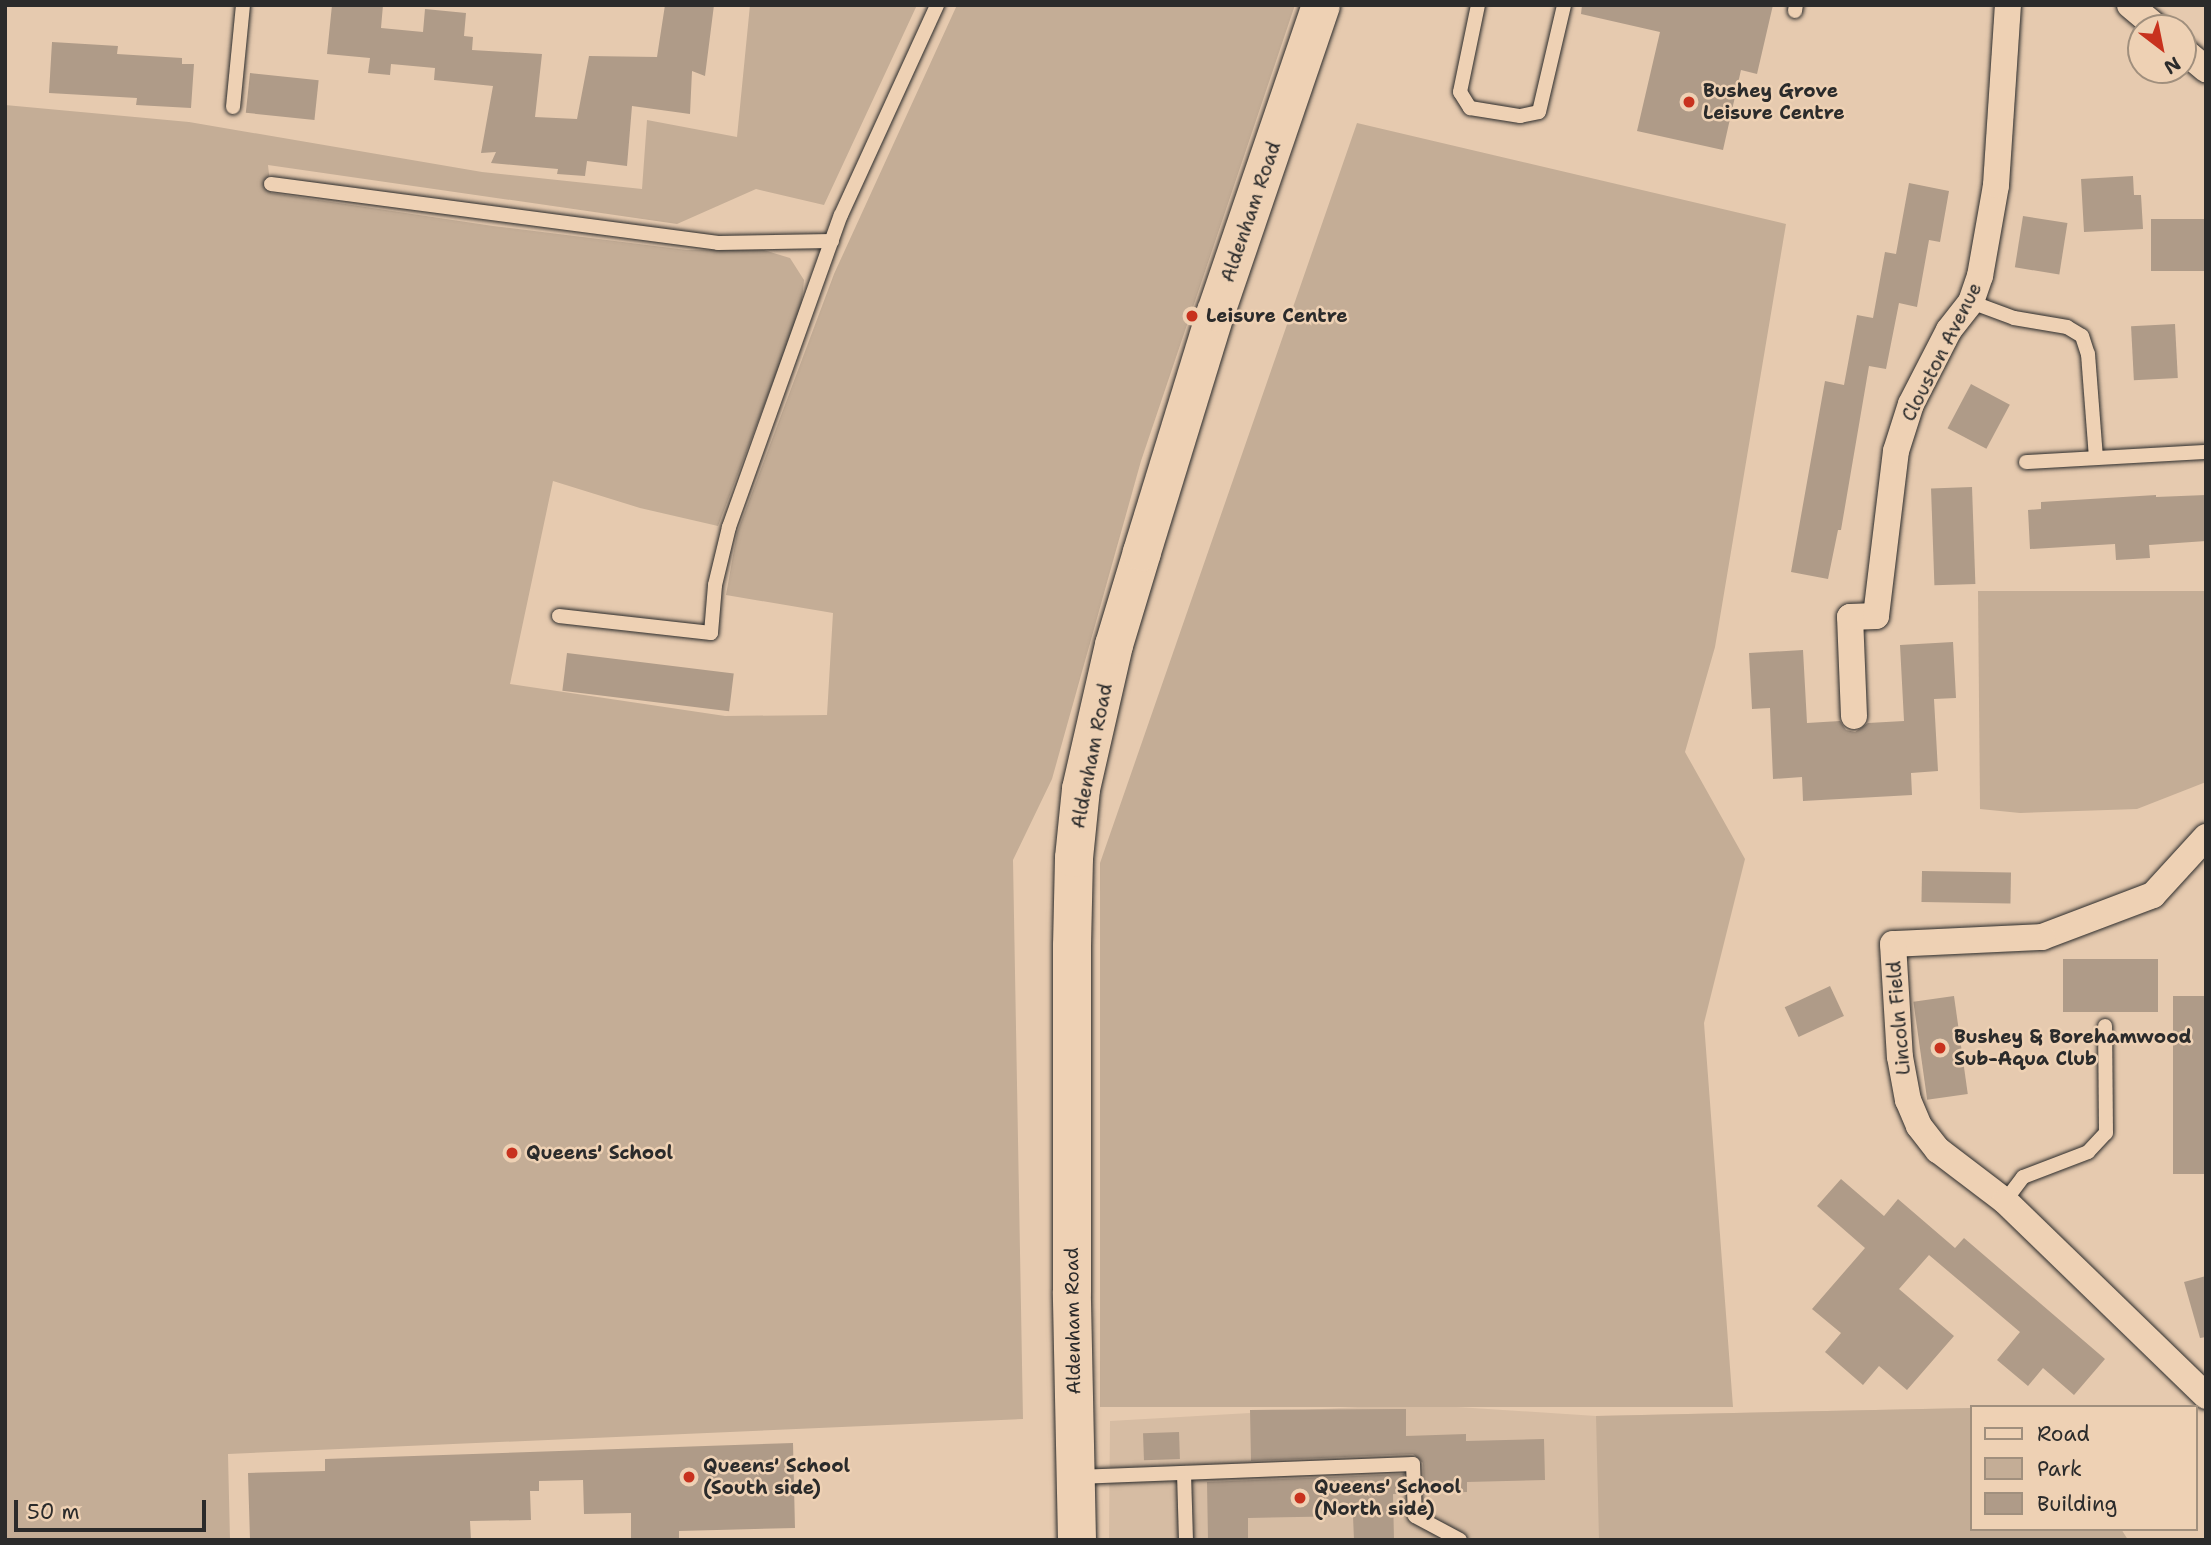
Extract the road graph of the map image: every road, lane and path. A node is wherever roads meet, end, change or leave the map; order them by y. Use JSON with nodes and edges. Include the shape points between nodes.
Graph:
{"nodes":[{"id":1,"x":243,"y":5,"type":"edge"},
{"id":2,"x":937,"y":5,"type":"edge"},
{"id":3,"x":1321,"y":5,"type":"edge"},
{"id":4,"x":1478,"y":5,"type":"edge"},
{"id":5,"x":1564,"y":5,"type":"edge"},
{"id":6,"x":2008,"y":5,"type":"edge"},
{"id":7,"x":233,"y":107,"type":"dead end"},
{"id":8,"x":271,"y":184,"type":"dead end"},
{"id":9,"x":832,"y":240,"type":"junction"},
{"id":10,"x":1971,"y":302,"type":"junction"},
{"id":11,"x":2206,"y":452,"type":"edge"},
{"id":12,"x":2096,"y":458,"type":"junction"},
{"id":13,"x":2026,"y":462,"type":"dead end"},
{"id":14,"x":559,"y":616,"type":"dead end"},
{"id":15,"x":1854,"y":716,"type":"dead end"},
{"id":16,"x":2206,"y":837,"type":"edge"},
{"id":17,"x":2105,"y":1026,"type":"dead end"},
{"id":18,"x":2005,"y":1200,"type":"junction"},
{"id":19,"x":2206,"y":1396,"type":"edge"},
{"id":20,"x":1184,"y":1473,"type":"junction"},
{"id":21,"x":1076,"y":1477,"type":"junction"},
{"id":22,"x":1077,"y":1540,"type":"edge"},
{"id":23,"x":1186,"y":1540,"type":"edge"},
{"id":24,"x":1460,"y":1540,"type":"edge"}],
"edges":[{"from":1,"to":7,"type":"lane"},
{"from":2,"to":9,"type":"lane"},
{"from":3,"to":21,"type":"main road","name":"Aldenham Road","via":[[1216,312],[1142,552],[1114,645],[1081,789],[1072,946]]},
{"from":4,"to":5,"type":"lane","via":[[1460,92],[1470,108],[1520,116],[1539,112]]},
{"from":6,"to":10,"type":"street","name":"Clouston Avenue","via":[[1996,185]]},
{"from":8,"to":9,"type":"lane","via":[[718,243]]},
{"from":9,"to":14,"type":"lane","via":[[729,527],[715,585],[711,634]]},
{"from":10,"to":12,"type":"lane","via":[[1993,313],[2067,327],[2082,336],[2088,354]]},
{"from":10,"to":15,"type":"street","name":"Clouston Avenue","via":[[1949,330],[1911,404],[1896,451],[1876,615],[1850,617]]},
{"from":11,"to":12,"type":"lane"},
{"from":12,"to":13,"type":"lane"},
{"from":16,"to":18,"type":"street","name":"Lincoln Field","via":[[2153,895],[2054,933],[1893,944],[1900,1057],[1908,1100],[1919,1126],[1938,1150]]},
{"from":17,"to":18,"type":"lane","via":[[2106,1133],[2088,1152],[2023,1177]]},
{"from":18,"to":19,"type":"street","name":"Lincoln Field"},
{"from":20,"to":21,"type":"lane"},
{"from":20,"to":23,"type":"lane"},
{"from":20,"to":24,"type":"lane","via":[[1413,1464],[1415,1516]]},
{"from":21,"to":22,"type":"main road","name":"Aldenham Road"}]}
